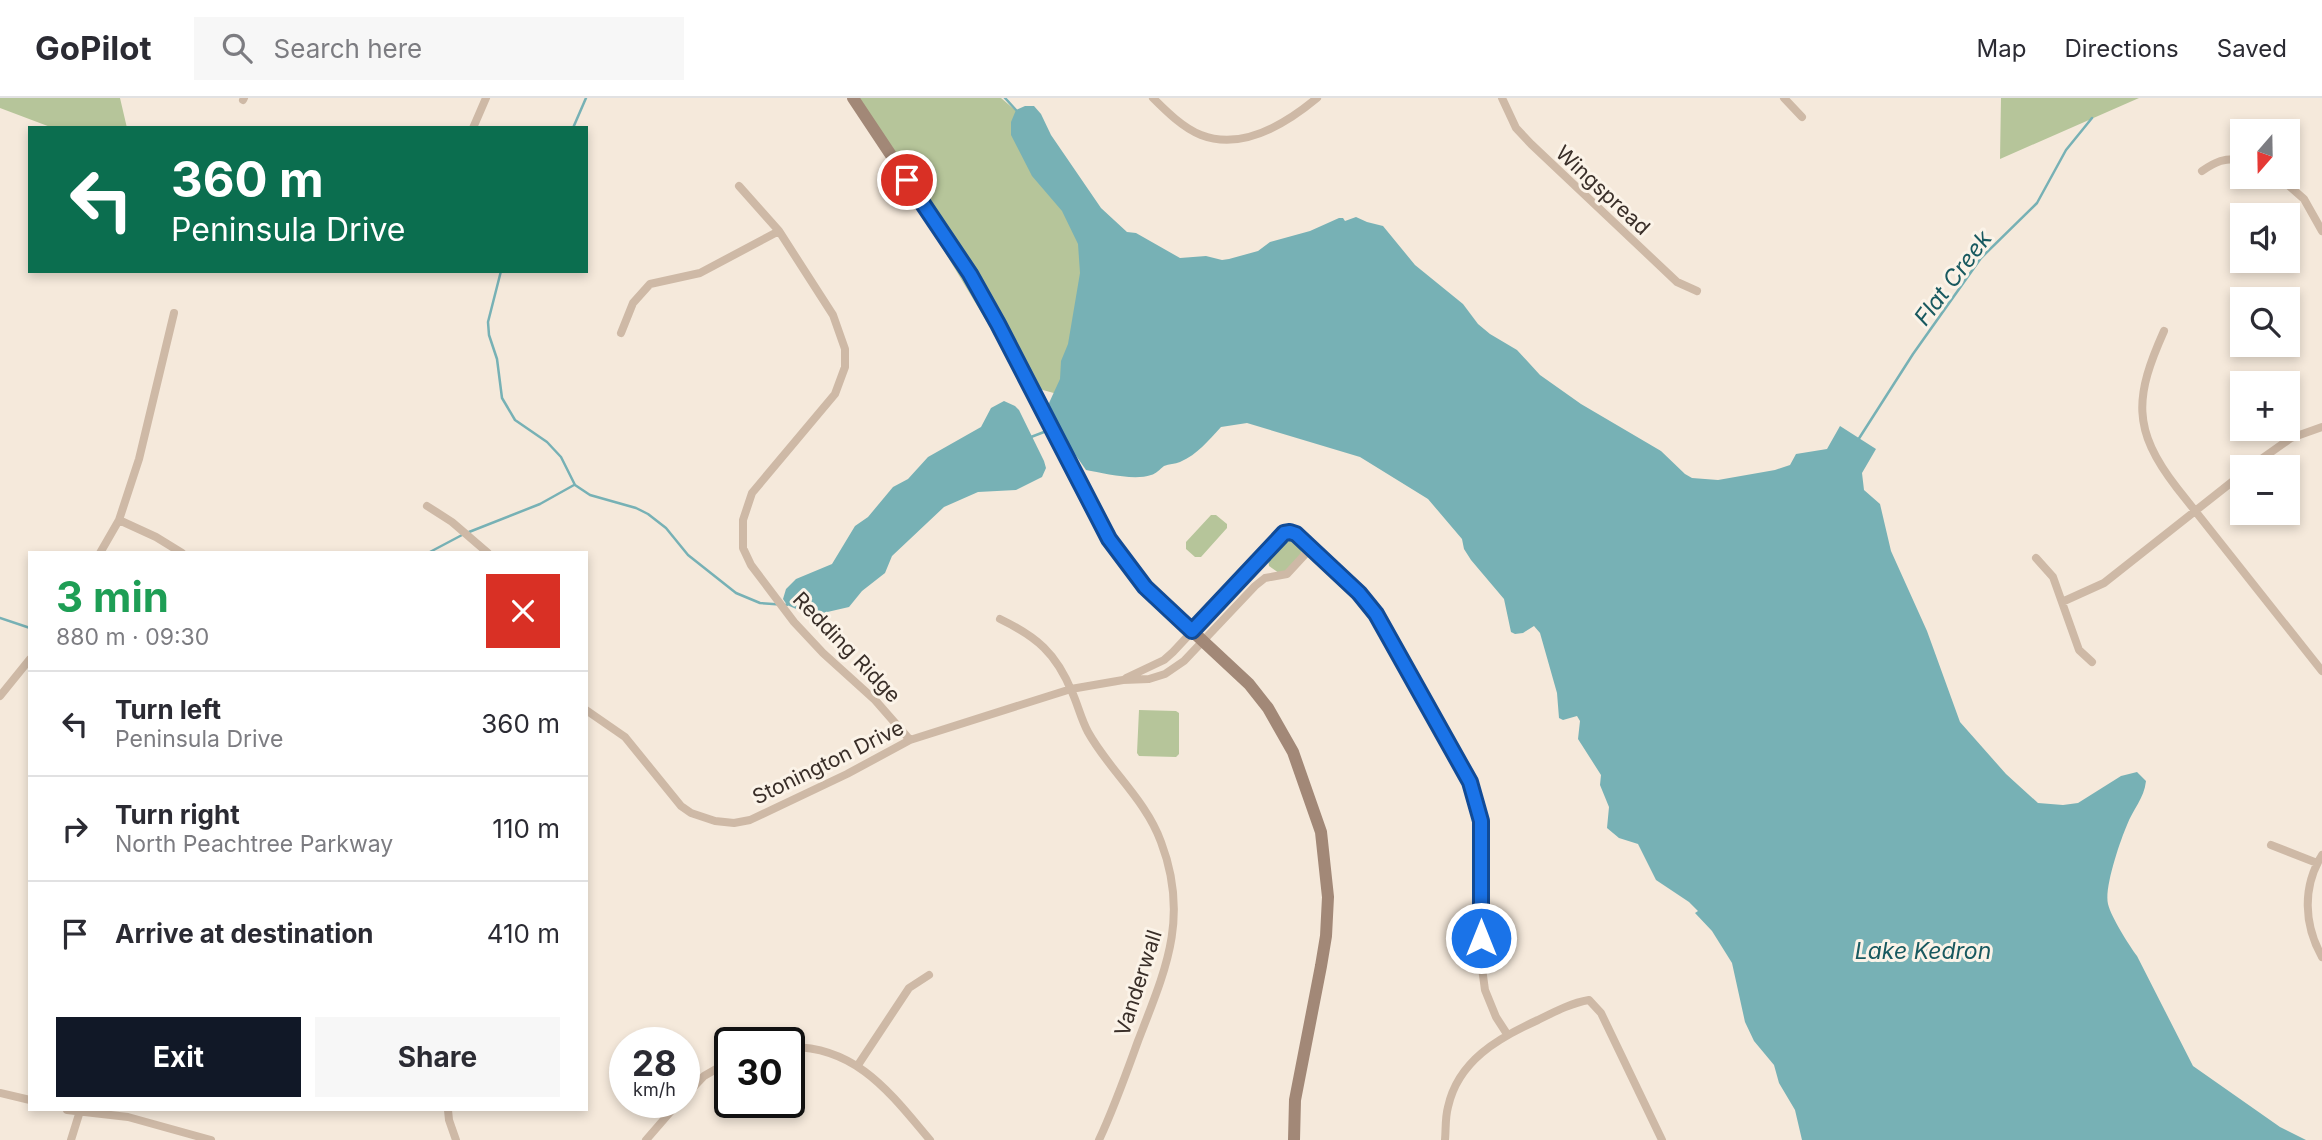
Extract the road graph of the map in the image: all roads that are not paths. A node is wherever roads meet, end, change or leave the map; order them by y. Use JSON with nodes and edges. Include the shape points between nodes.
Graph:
{"nodes":[{"id":1,"x":486,"y":98,"type":"edge"},
{"id":2,"x":853,"y":98,"type":"edge"},
{"id":3,"x":1153,"y":98,"type":"edge"},
{"id":4,"x":1317,"y":98,"type":"edge"},
{"id":5,"x":1502,"y":98,"type":"edge"},
{"id":6,"x":1784,"y":98,"type":"edge"},
{"id":7,"x":1802,"y":117,"type":"dead end"},
{"id":8,"x":474,"y":126,"type":"edge"},
{"id":9,"x":2230,"y":159,"type":"edge"},
{"id":10,"x":2202,"y":171,"type":"dead end"},
{"id":11,"x":739,"y":186,"type":"dead end"},
{"id":12,"x":2292,"y":189,"type":"edge"},
{"id":13,"x":2322,"y":231,"type":"edge"},
{"id":14,"x":779,"y":232,"type":"junction"},
{"id":15,"x":1697,"y":291,"type":"dead end"},
{"id":16,"x":174,"y":313,"type":"dead end"},
{"id":17,"x":2164,"y":331,"type":"dead end"},
{"id":18,"x":621,"y":333,"type":"dead end"},
{"id":19,"x":2322,"y":427,"type":"edge"},
{"id":20,"x":2267,"y":455,"type":"edge"},
{"id":21,"x":2230,"y":484,"type":"edge"},
{"id":22,"x":427,"y":506,"type":"dead end"},
{"id":23,"x":2195,"y":512,"type":"junction"},
{"id":24,"x":119,"y":520,"type":"junction"},
{"id":25,"x":1311,"y":548,"type":"junction"},
{"id":26,"x":101,"y":551,"type":"edge"},
{"id":27,"x":179,"y":551,"type":"edge"},
{"id":28,"x":486,"y":551,"type":"edge"},
{"id":29,"x":2036,"y":558,"type":"dead end"},
{"id":30,"x":1251,"y":569,"type":"junction"},
{"id":31,"x":1262,"y":580,"type":"junction"},
{"id":32,"x":2062,"y":602,"type":"junction"},
{"id":33,"x":1000,"y":619,"type":"dead end"},
{"id":34,"x":1192,"y":631,"type":"junction"},
{"id":35,"x":1204,"y":641,"type":"junction"},
{"id":36,"x":28,"y":661,"type":"edge"},
{"id":37,"x":2092,"y":662,"type":"dead end"},
{"id":38,"x":2322,"y":671,"type":"edge"},
{"id":39,"x":1123,"y":680,"type":"junction"},
{"id":40,"x":1071,"y":689,"type":"junction"},
{"id":41,"x":0,"y":696,"type":"edge"},
{"id":42,"x":588,"y":711,"type":"edge"},
{"id":43,"x":910,"y":740,"type":"junction"},
{"id":44,"x":2271,"y":845,"type":"dead end"},
{"id":45,"x":2322,"y":855,"type":"edge"},
{"id":46,"x":2317,"y":863,"type":"junction"},
{"id":47,"x":2322,"y":957,"type":"edge"},
{"id":48,"x":929,"y":975,"type":"dead end"},
{"id":49,"x":1507,"y":1034,"type":"junction"},
{"id":50,"x":805,"y":1050,"type":"edge"},
{"id":51,"x":858,"y":1065,"type":"junction"},
{"id":52,"x":0,"y":1093,"type":"edge"},
{"id":53,"x":28,"y":1100,"type":"edge"},
{"id":54,"x":80,"y":1111,"type":"edge"},
{"id":55,"x":448,"y":1111,"type":"edge"},
{"id":56,"x":129,"y":1113,"type":"edge"},
{"id":57,"x":665,"y":1118,"type":"edge"},
{"id":58,"x":71,"y":1140,"type":"edge"},
{"id":59,"x":211,"y":1140,"type":"edge"},
{"id":60,"x":456,"y":1140,"type":"edge"},
{"id":61,"x":646,"y":1140,"type":"edge"},
{"id":62,"x":930,"y":1140,"type":"edge"},
{"id":63,"x":1099,"y":1140,"type":"edge"},
{"id":64,"x":1294,"y":1140,"type":"edge"},
{"id":65,"x":1445,"y":1140,"type":"edge"},
{"id":66,"x":1662,"y":1140,"type":"edge"}],
"edges":[{"from":1,"to":8,"type":"street"},
{"from":2,"to":34,"type":"street","via":[[970,274],[1109,539],[1145,587]]},
{"from":3,"to":4,"type":"street","via":[[1201,135],[1229,140],[1278,126]]},
{"from":5,"to":15,"type":"street","name":"Wingspread","via":[[1516,128],[1565,179],[1677,282]]},
{"from":6,"to":7,"type":"street"},
{"from":9,"to":10,"type":"street","via":[[2214,162]]},
{"from":11,"to":14,"type":"street","name":"Redding Ridge"},
{"from":12,"to":13,"type":"street"},
{"from":14,"to":18,"type":"street","via":[[700,273],[650,284],[633,303]]},
{"from":14,"to":43,"type":"street","name":"Redding Ridge","via":[[833,315],[845,349],[845,367],[835,394],[752,493],[741,539],[747,556],[783,607]]},
{"from":16,"to":24,"type":"street","via":[[146,435]]},
{"from":17,"to":23,"type":"street","via":[[2146,375],[2145,427],[2159,464]]},
{"from":19,"to":20,"type":"street","via":[[2291,438]]},
{"from":21,"to":23,"type":"street"},
{"from":22,"to":28,"type":"street"},
{"from":23,"to":32,"type":"street","via":[[2104,583]]},
{"from":23,"to":38,"type":"street"},
{"from":24,"to":26,"type":"street"},
{"from":24,"to":27,"type":"street"},
{"from":25,"to":30,"type":"street","name":"Stonington Drive","via":[[1296,534],[1284,533]]},
{"from":25,"to":31,"type":"street","via":[[1287,574]]},
{"from":25,"to":49,"type":"street","via":[[1376,614],[1470,782],[1481,821],[1485,990]]},
{"from":29,"to":32,"type":"street","via":[[2053,577]]},
{"from":30,"to":31,"type":"street"},
{"from":30,"to":34,"type":"street","name":"Stonington Drive"},
{"from":31,"to":35,"type":"street","name":"Stonington Drive"},
{"from":32,"to":37,"type":"street","via":[[2079,650]]},
{"from":33,"to":40,"type":"street","name":"Vanderwall","via":[[1028,632],[1047,650]]},
{"from":34,"to":35,"type":"street"},
{"from":34,"to":39,"type":"street","name":"Stonington Drive","via":[[1164,660]]},
{"from":35,"to":39,"type":"street","name":"Stonington Drive","via":[[1165,674]]},
{"from":35,"to":64,"type":"street","via":[[1249,684],[1282,730],[1312,803],[1323,845],[1327,923],[1297,1088]]},
{"from":36,"to":41,"type":"street"},
{"from":39,"to":40,"type":"street","name":"Stonington Drive"},
{"from":40,"to":43,"type":"street","name":"Stonington Drive"},
{"from":40,"to":63,"type":"street","name":"Vanderwall","via":[[1088,732],[1161,841],[1174,896],[1172,944],[1160,985]]},
{"from":42,"to":43,"type":"street","name":"Stonington Drive","via":[[625,737],[681,806],[704,818],[734,823],[809,793]]},
{"from":44,"to":46,"type":"street"},
{"from":45,"to":46,"type":"street"},
{"from":46,"to":47,"type":"street","via":[[2308,889],[2308,907],[2313,940]]},
{"from":48,"to":51,"type":"street","via":[[909,988]]},
{"from":49,"to":65,"type":"street","via":[[1477,1055],[1457,1082],[1448,1107]]},
{"from":49,"to":66,"type":"street","via":[[1589,1000],[1601,1013]]},
{"from":50,"to":51,"type":"street"},
{"from":51,"to":62,"type":"street"},
{"from":52,"to":53,"type":"street"},
{"from":54,"to":56,"type":"street"},
{"from":54,"to":58,"type":"street"},
{"from":55,"to":60,"type":"street"},
{"from":56,"to":59,"type":"street"},
{"from":57,"to":61,"type":"street"}]}
